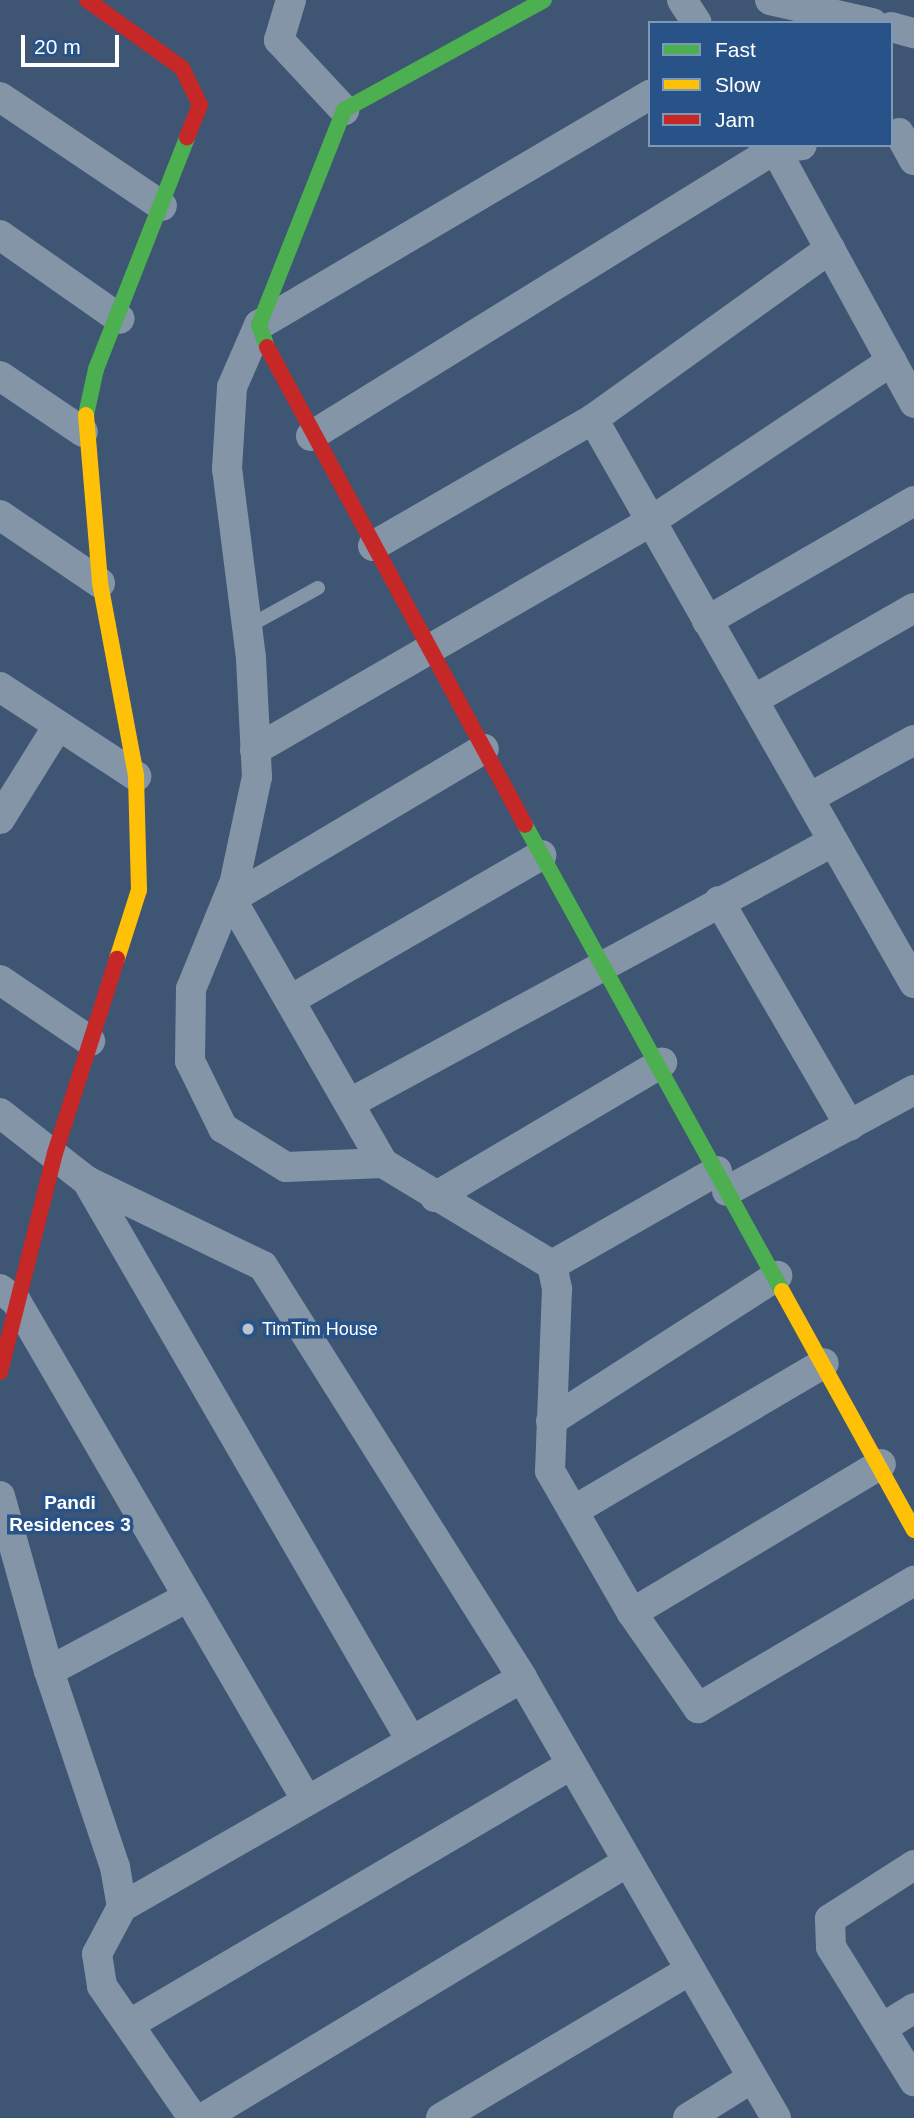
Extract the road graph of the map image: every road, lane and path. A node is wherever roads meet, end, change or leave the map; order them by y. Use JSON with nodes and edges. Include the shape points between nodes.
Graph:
{"nodes":[{"id":1,"x":291,"y":0,"type":"edge"},
{"id":2,"x":544,"y":0,"type":"edge"},
{"id":3,"x":682,"y":0,"type":"edge"},
{"id":4,"x":770,"y":0,"type":"edge"},
{"id":5,"x":107,"y":5,"type":"edge"},
{"id":6,"x":512,"y":5,"type":"edge"},
{"id":7,"x":805,"y":18,"type":"edge"},
{"id":8,"x":696,"y":21,"type":"edge"},
{"id":9,"x":845,"y":21,"type":"edge"},
{"id":10,"x":893,"y":28,"type":"edge"},
{"id":11,"x":914,"y":33,"type":"edge"},
{"id":12,"x":648,"y":96,"type":"edge"},
{"id":13,"x":0,"y":97,"type":"edge"},
{"id":14,"x":344,"y":110,"type":"junction"},
{"id":15,"x":902,"y":131,"type":"edge"},
{"id":16,"x":781,"y":147,"type":"edge"},
{"id":17,"x":783,"y":147,"type":"edge"},
{"id":18,"x":914,"y":160,"type":"edge"},
{"id":19,"x":162,"y":206,"type":"junction"},
{"id":20,"x":0,"y":235,"type":"edge"},
{"id":21,"x":830,"y":249,"type":"junction"},
{"id":22,"x":120,"y":319,"type":"junction"},
{"id":23,"x":259,"y":325,"type":"junction"},
{"id":24,"x":892,"y":361,"type":"junction"},
{"id":25,"x":0,"y":376,"type":"edge"},
{"id":26,"x":914,"y":403,"type":"edge"},
{"id":27,"x":593,"y":419,"type":"junction"},
{"id":28,"x":83,"y":432,"type":"junction"},
{"id":29,"x":311,"y":436,"type":"junction"},
{"id":30,"x":914,"y":501,"type":"edge"},
{"id":31,"x":0,"y":515,"type":"edge"},
{"id":32,"x":651,"y":521,"type":"junction"},
{"id":33,"x":373,"y":546,"type":"junction"},
{"id":34,"x":100,"y":583,"type":"junction"},
{"id":35,"x":318,"y":589,"type":"dead end"},
{"id":36,"x":914,"y":608,"type":"edge"},
{"id":37,"x":707,"y":621,"type":"junction"},
{"id":38,"x":247,"y":627,"type":"junction"},
{"id":39,"x":431,"y":649,"type":"junction"},
{"id":40,"x":0,"y":687,"type":"edge"},
{"id":41,"x":755,"y":699,"type":"junction"},
{"id":42,"x":56,"y":729,"type":"junction"},
{"id":43,"x":914,"y":740,"type":"edge"},
{"id":44,"x":484,"y":749,"type":"junction"},
{"id":45,"x":256,"y":750,"type":"junction"},
{"id":46,"x":136,"y":776,"type":"junction"},
{"id":47,"x":809,"y":798,"type":"junction"},
{"id":48,"x":0,"y":819,"type":"edge"},
{"id":49,"x":832,"y":842,"type":"junction"},
{"id":50,"x":541,"y":855,"type":"junction"},
{"id":51,"x":232,"y":892,"type":"junction"},
{"id":52,"x":719,"y":901,"type":"junction"},
{"id":53,"x":601,"y":962,"type":"junction"},
{"id":54,"x":0,"y":980,"type":"edge"},
{"id":55,"x":914,"y":983,"type":"edge"},
{"id":56,"x":292,"y":999,"type":"junction"},
{"id":57,"x":90,"y":1041,"type":"junction"},
{"id":58,"x":662,"y":1063,"type":"junction"},
{"id":59,"x":914,"y":1090,"type":"edge"},
{"id":60,"x":352,"y":1102,"type":"junction"},
{"id":61,"x":0,"y":1113,"type":"edge"},
{"id":62,"x":850,"y":1126,"type":"junction"},
{"id":63,"x":55,"y":1153,"type":"junction"},
{"id":64,"x":383,"y":1163,"type":"junction"},
{"id":65,"x":87,"y":1181,"type":"junction"},
{"id":66,"x":722,"y":1181,"type":"junction"},
{"id":67,"x":435,"y":1196,"type":"junction"},
{"id":68,"x":552,"y":1265,"type":"junction"},
{"id":69,"x":777,"y":1276,"type":"junction"},
{"id":70,"x":8,"y":1295,"type":"edge"},
{"id":71,"x":824,"y":1363,"type":"junction"},
{"id":72,"x":0,"y":1372,"type":"edge"},
{"id":73,"x":551,"y":1421,"type":"junction"},
{"id":74,"x":881,"y":1464,"type":"junction"},
{"id":75,"x":0,"y":1496,"type":"edge"},
{"id":76,"x":573,"y":1511,"type":"junction"},
{"id":77,"x":914,"y":1530,"type":"edge"},
{"id":78,"x":914,"y":1581,"type":"edge"},
{"id":79,"x":188,"y":1597,"type":"junction"},
{"id":80,"x":632,"y":1613,"type":"junction"},
{"id":81,"x":49,"y":1671,"type":"junction"},
{"id":82,"x":522,"y":1678,"type":"junction"},
{"id":83,"x":409,"y":1737,"type":"junction"},
{"id":84,"x":571,"y":1765,"type":"junction"},
{"id":85,"x":306,"y":1799,"type":"junction"},
{"id":86,"x":628,"y":1862,"type":"junction"},
{"id":87,"x":914,"y":1865,"type":"edge"},
{"id":88,"x":122,"y":1907,"type":"junction"},
{"id":89,"x":690,"y":1970,"type":"junction"},
{"id":90,"x":914,"y":2008,"type":"edge"},
{"id":91,"x":130,"y":2024,"type":"junction"},
{"id":92,"x":884,"y":2027,"type":"junction"},
{"id":93,"x":752,"y":2078,"type":"junction"},
{"id":94,"x":914,"y":2081,"type":"edge"},
{"id":95,"x":193,"y":2118,"type":"edge"},
{"id":96,"x":203,"y":2118,"type":"edge"},
{"id":97,"x":441,"y":2118,"type":"edge"},
{"id":98,"x":688,"y":2118,"type":"edge"},
{"id":99,"x":776,"y":2118,"type":"edge"}],
"edges":[{"from":1,"to":14,"type":"street","via":[[279,40]]},
{"from":2,"to":6,"type":"street"},
{"from":3,"to":8,"type":"street"},
{"from":4,"to":7,"type":"street"},
{"from":5,"to":19,"type":"street","via":[[182,68],[200,106]]},
{"from":6,"to":14,"type":"street"},
{"from":7,"to":9,"type":"street"},
{"from":10,"to":11,"type":"street"},
{"from":12,"to":23,"type":"street"},
{"from":13,"to":19,"type":"street"},
{"from":14,"to":23,"type":"street"},
{"from":15,"to":18,"type":"street"},
{"from":16,"to":29,"type":"street"},
{"from":17,"to":21,"type":"street"},
{"from":19,"to":22,"type":"street"},
{"from":20,"to":22,"type":"street"},
{"from":21,"to":24,"type":"street"},
{"from":21,"to":27,"type":"street"},
{"from":22,"to":28,"type":"street","via":[[96,369]]},
{"from":23,"to":29,"type":"street","via":[[276,374]]},
{"from":23,"to":38,"type":"street","via":[[232,387],[227,469]]},
{"from":24,"to":26,"type":"street"},
{"from":24,"to":32,"type":"street"},
{"from":25,"to":28,"type":"street"},
{"from":27,"to":32,"type":"street"},
{"from":27,"to":33,"type":"street"},
{"from":28,"to":34,"type":"street"},
{"from":29,"to":33,"type":"street"},
{"from":30,"to":37,"type":"street"},
{"from":31,"to":34,"type":"street"},
{"from":32,"to":37,"type":"street"},
{"from":32,"to":39,"type":"street"},
{"from":33,"to":39,"type":"street"},
{"from":34,"to":46,"type":"street"},
{"from":35,"to":38,"type":"lane"},
{"from":36,"to":41,"type":"street"},
{"from":37,"to":41,"type":"street"},
{"from":38,"to":45,"type":"street"},
{"from":39,"to":44,"type":"street"},
{"from":39,"to":45,"type":"street"},
{"from":40,"to":42,"type":"street"},
{"from":41,"to":47,"type":"street"},
{"from":42,"to":46,"type":"street"},
{"from":42,"to":48,"type":"street"},
{"from":43,"to":47,"type":"street"},
{"from":44,"to":50,"type":"street"},
{"from":44,"to":51,"type":"street"},
{"from":45,"to":51,"type":"street","via":[[257,777]]},
{"from":46,"to":57,"type":"street","via":[[139,890]]},
{"from":47,"to":49,"type":"street"},
{"from":49,"to":52,"type":"street"},
{"from":49,"to":55,"type":"street"},
{"from":50,"to":53,"type":"street"},
{"from":50,"to":56,"type":"street"},
{"from":51,"to":56,"type":"street"},
{"from":51,"to":64,"type":"street","via":[[191,989],[190,1061],[223,1128],[285,1167]]},
{"from":52,"to":53,"type":"street"},
{"from":52,"to":62,"type":"street"},
{"from":53,"to":58,"type":"street"},
{"from":53,"to":60,"type":"street"},
{"from":54,"to":57,"type":"street"},
{"from":56,"to":60,"type":"street"},
{"from":57,"to":63,"type":"street"},
{"from":58,"to":66,"type":"street"},
{"from":58,"to":67,"type":"street"},
{"from":59,"to":62,"type":"street"},
{"from":60,"to":64,"type":"street"},
{"from":61,"to":63,"type":"street"},
{"from":62,"to":66,"type":"street"},
{"from":63,"to":65,"type":"street"},
{"from":63,"to":70,"type":"street"},
{"from":64,"to":67,"type":"street"},
{"from":65,"to":82,"type":"street","via":[[263,1266]]},
{"from":65,"to":83,"type":"street"},
{"from":66,"to":68,"type":"street"},
{"from":66,"to":69,"type":"street"},
{"from":67,"to":68,"type":"street","via":[[525,1244]]},
{"from":68,"to":73,"type":"street","via":[[557,1289]]},
{"from":69,"to":71,"type":"street"},
{"from":69,"to":73,"type":"street"},
{"from":70,"to":72,"type":"street"},
{"from":70,"to":79,"type":"street"},
{"from":71,"to":74,"type":"street"},
{"from":71,"to":76,"type":"street"},
{"from":73,"to":76,"type":"street","via":[[550,1471]]},
{"from":74,"to":77,"type":"street"},
{"from":74,"to":80,"type":"street"},
{"from":75,"to":81,"type":"street"},
{"from":76,"to":80,"type":"street"},
{"from":78,"to":80,"type":"street","via":[[698,1708]]},
{"from":79,"to":81,"type":"street"},
{"from":79,"to":85,"type":"street"},
{"from":81,"to":88,"type":"street","via":[[100,1812]]},
{"from":82,"to":83,"type":"street"},
{"from":82,"to":84,"type":"street"},
{"from":83,"to":85,"type":"street"},
{"from":84,"to":86,"type":"street"},
{"from":84,"to":91,"type":"street"},
{"from":85,"to":88,"type":"street"},
{"from":86,"to":89,"type":"street"},
{"from":86,"to":96,"type":"street"},
{"from":87,"to":92,"type":"street","via":[[830,1919],[831,1947]]},
{"from":88,"to":91,"type":"street","via":[[97,1954],[102,1986]]},
{"from":89,"to":93,"type":"street"},
{"from":89,"to":97,"type":"street"},
{"from":90,"to":92,"type":"street"},
{"from":91,"to":95,"type":"street"},
{"from":92,"to":94,"type":"street"},
{"from":93,"to":98,"type":"street"},
{"from":93,"to":99,"type":"street"}]}
